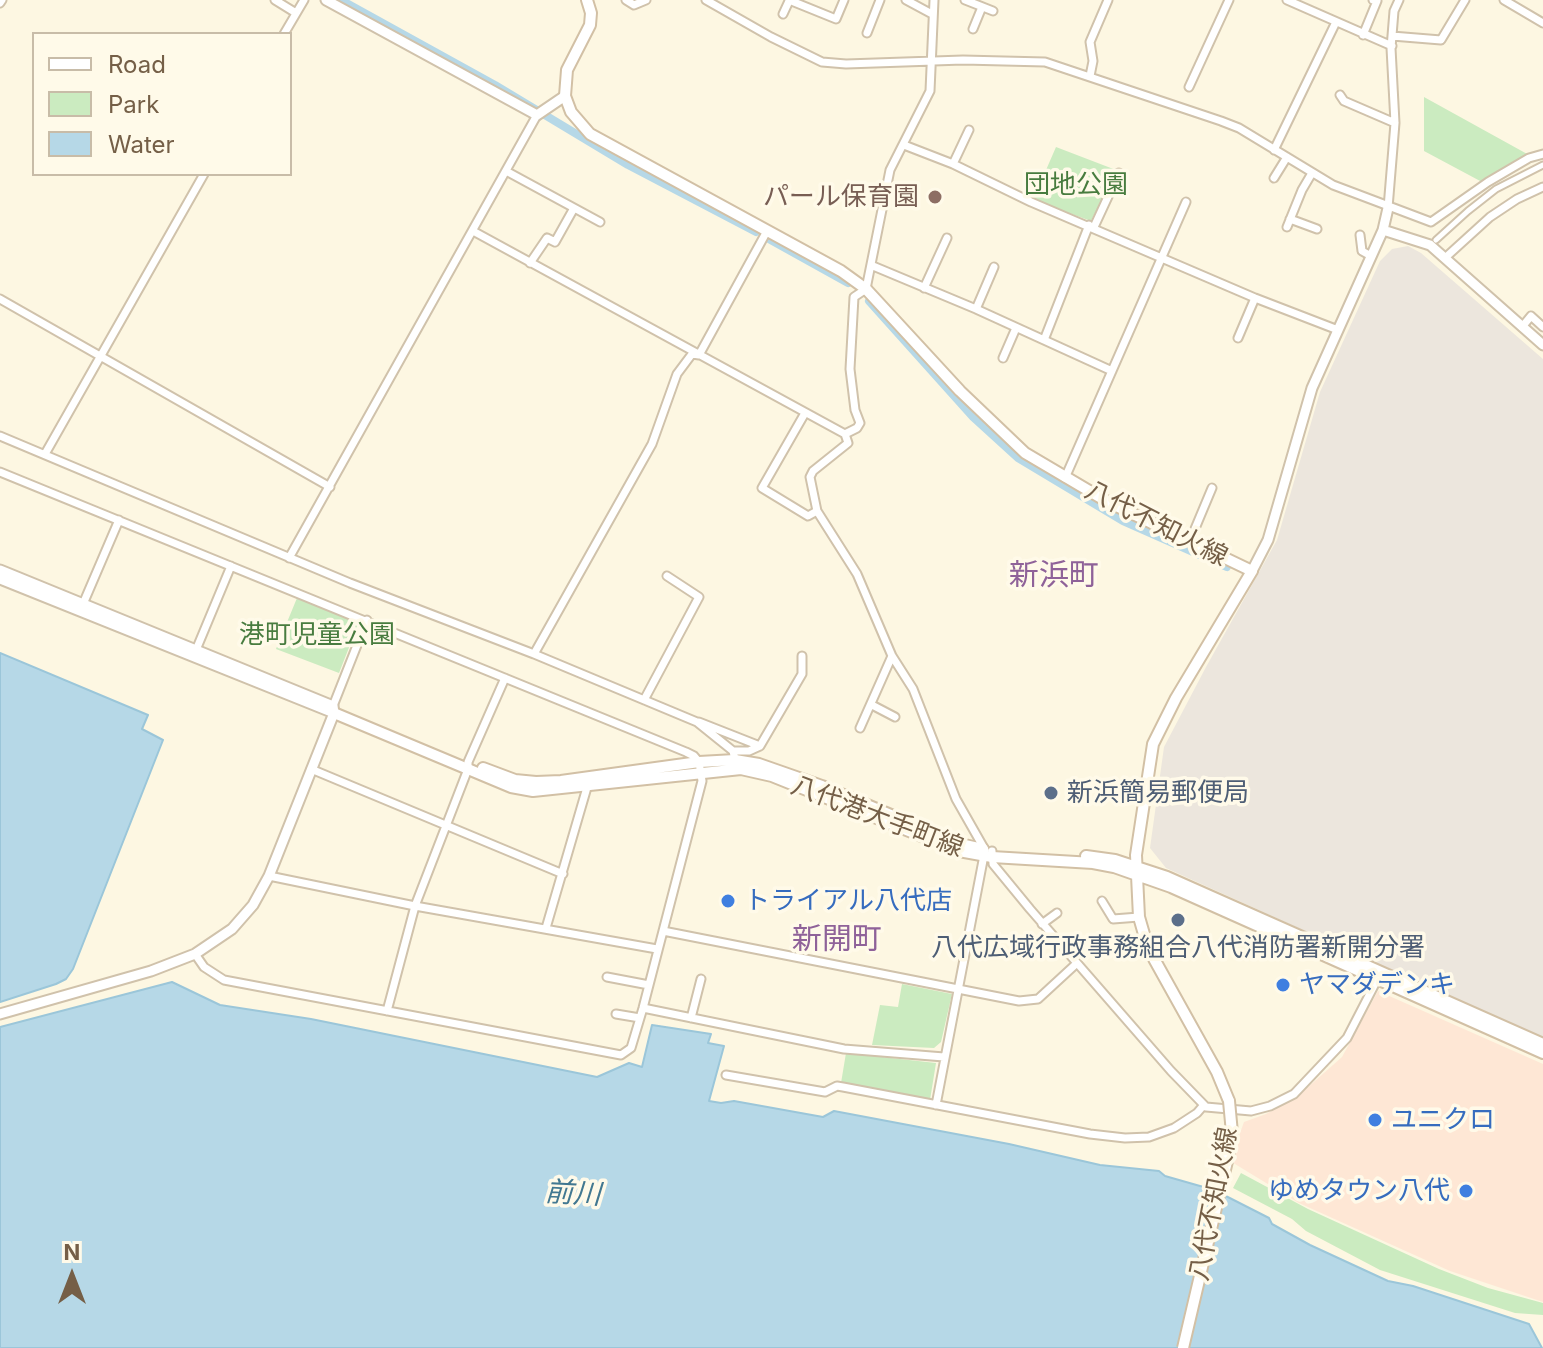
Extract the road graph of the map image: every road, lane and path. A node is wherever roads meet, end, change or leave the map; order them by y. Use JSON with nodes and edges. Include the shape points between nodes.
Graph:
{"nodes":[{"id":1,"x":275,"y":0,"type":"edge"},
{"id":2,"x":304,"y":0,"type":"edge"},
{"id":3,"x":326,"y":0,"type":"edge"},
{"id":4,"x":587,"y":0,"type":"edge"},
{"id":5,"x":626,"y":0,"type":"edge"},
{"id":6,"x":646,"y":0,"type":"edge"},
{"id":7,"x":706,"y":0,"type":"edge"},
{"id":8,"x":789,"y":0,"type":"edge"},
{"id":9,"x":844,"y":0,"type":"edge"},
{"id":10,"x":880,"y":0,"type":"edge"},
{"id":11,"x":906,"y":0,"type":"edge"},
{"id":12,"x":934,"y":0,"type":"edge"},
{"id":13,"x":965,"y":0,"type":"edge"},
{"id":14,"x":1108,"y":0,"type":"edge"},
{"id":15,"x":1229,"y":0,"type":"edge"},
{"id":16,"x":1287,"y":0,"type":"edge"},
{"id":17,"x":1373,"y":0,"type":"edge"},
{"id":18,"x":1399,"y":0,"type":"edge"},
{"id":19,"x":1465,"y":0,"type":"edge"},
{"id":20,"x":1504,"y":0,"type":"edge"},
{"id":21,"x":982,"y":7,"type":"junction"},
{"id":22,"x":993,"y":11,"type":"dead end"},
{"id":23,"x":296,"y":13,"type":"junction"},
{"id":24,"x":783,"y":14,"type":"dead end"},
{"id":25,"x":932,"y":14,"type":"junction"},
{"id":26,"x":1342,"y":21,"type":"junction"},
{"id":27,"x":1543,"y":23,"type":"edge"},
{"id":28,"x":973,"y":29,"type":"dead end"},
{"id":29,"x":285,"y":32,"type":"edge"},
{"id":30,"x":867,"y":33,"type":"dead end"},
{"id":31,"x":1363,"y":35,"type":"junction"},
{"id":32,"x":1392,"y":36,"type":"junction"},
{"id":33,"x":1392,"y":46,"type":"junction"},
{"id":34,"x":931,"y":62,"type":"junction"},
{"id":35,"x":1090,"y":76,"type":"junction"},
{"id":36,"x":1189,"y":87,"type":"dead end"},
{"id":37,"x":1340,"y":95,"type":"dead end"},
{"id":38,"x":565,"y":96,"type":"junction"},
{"id":39,"x":537,"y":115,"type":"junction"},
{"id":40,"x":1395,"y":123,"type":"junction"},
{"id":41,"x":969,"y":130,"type":"dead end"},
{"id":42,"x":904,"y":145,"type":"junction"},
{"id":43,"x":1274,"y":150,"type":"junction"},
{"id":44,"x":1543,"y":154,"type":"edge"},
{"id":45,"x":1287,"y":157,"type":"junction"},
{"id":46,"x":953,"y":164,"type":"junction"},
{"id":47,"x":1543,"y":165,"type":"edge"},
{"id":48,"x":506,"y":171,"type":"junction"},
{"id":49,"x":1119,"y":173,"type":"dead end"},
{"id":50,"x":1312,"y":173,"type":"junction"},
{"id":51,"x":203,"y":176,"type":"edge"},
{"id":52,"x":1274,"y":178,"type":"dead end"},
{"id":53,"x":1543,"y":187,"type":"edge"},
{"id":54,"x":1186,"y":202,"type":"dead end"},
{"id":55,"x":574,"y":208,"type":"junction"},
{"id":56,"x":1388,"y":208,"type":"junction"},
{"id":57,"x":1290,"y":219,"type":"junction"},
{"id":58,"x":600,"y":222,"type":"dead end"},
{"id":59,"x":1091,"y":226,"type":"junction"},
{"id":60,"x":1287,"y":227,"type":"dead end"},
{"id":61,"x":1317,"y":229,"type":"dead end"},
{"id":62,"x":1383,"y":230,"type":"junction"},
{"id":63,"x":473,"y":231,"type":"junction"},
{"id":64,"x":767,"y":231,"type":"junction"},
{"id":65,"x":1360,"y":235,"type":"dead end"},
{"id":66,"x":947,"y":238,"type":"dead end"},
{"id":67,"x":1436,"y":240,"type":"dead end"},
{"id":68,"x":1371,"y":256,"type":"junction"},
{"id":69,"x":1162,"y":257,"type":"junction"},
{"id":70,"x":1446,"y":257,"type":"junction"},
{"id":71,"x":530,"y":263,"type":"junction"},
{"id":72,"x":873,"y":266,"type":"junction"},
{"id":73,"x":994,"y":267,"type":"dead end"},
{"id":74,"x":924,"y":288,"type":"junction"},
{"id":75,"x":866,"y":289,"type":"junction"},
{"id":76,"x":1255,"y":298,"type":"junction"},
{"id":77,"x":0,"y":299,"type":"edge"},
{"id":78,"x":976,"y":309,"type":"junction"},
{"id":79,"x":1522,"y":327,"type":"junction"},
{"id":80,"x":1543,"y":327,"type":"edge"},
{"id":81,"x":1016,"y":328,"type":"junction"},
{"id":82,"x":1338,"y":330,"type":"junction"},
{"id":83,"x":1238,"y":338,"type":"dead end"},
{"id":84,"x":1044,"y":340,"type":"junction"},
{"id":85,"x":1543,"y":345,"type":"edge"},
{"id":86,"x":101,"y":355,"type":"junction"},
{"id":87,"x":699,"y":355,"type":"junction"},
{"id":88,"x":1003,"y":358,"type":"dead end"},
{"id":89,"x":1112,"y":371,"type":"junction"},
{"id":90,"x":805,"y":413,"type":"junction"},
{"id":91,"x":845,"y":434,"type":"junction"},
{"id":92,"x":0,"y":436,"type":"edge"},
{"id":93,"x":45,"y":454,"type":"junction"},
{"id":94,"x":0,"y":472,"type":"edge"},
{"id":95,"x":1065,"y":478,"type":"junction"},
{"id":96,"x":330,"y":487,"type":"junction"},
{"id":97,"x":1212,"y":488,"type":"dead end"},
{"id":98,"x":817,"y":511,"type":"junction"},
{"id":99,"x":119,"y":520,"type":"junction"},
{"id":100,"x":1189,"y":543,"type":"junction"},
{"id":101,"x":289,"y":558,"type":"junction"},
{"id":102,"x":231,"y":566,"type":"junction"},
{"id":103,"x":0,"y":570,"type":"edge"},
{"id":104,"x":1252,"y":571,"type":"junction"},
{"id":105,"x":667,"y":576,"type":"dead end"},
{"id":106,"x":0,"y":579,"type":"edge"},
{"id":107,"x":83,"y":604,"type":"junction"},
{"id":108,"x":367,"y":620,"type":"junction"},
{"id":109,"x":196,"y":650,"type":"junction"},
{"id":110,"x":534,"y":654,"type":"junction"},
{"id":111,"x":802,"y":656,"type":"dead end"},
{"id":112,"x":892,"y":656,"type":"junction"},
{"id":113,"x":505,"y":678,"type":"junction"},
{"id":114,"x":644,"y":700,"type":"junction"},
{"id":115,"x":872,"y":705,"type":"junction"},
{"id":116,"x":334,"y":710,"type":"junction"},
{"id":117,"x":895,"y":717,"type":"dead end"},
{"id":118,"x":697,"y":722,"type":"junction"},
{"id":119,"x":860,"y":728,"type":"dead end"},
{"id":120,"x":760,"y":746,"type":"junction"},
{"id":121,"x":734,"y":755,"type":"junction"},
{"id":122,"x":468,"y":765,"type":"junction"},
{"id":123,"x":700,"y":767,"type":"junction"},
{"id":124,"x":311,"y":769,"type":"junction"},
{"id":125,"x":589,"y":781,"type":"junction"},
{"id":126,"x":447,"y":824,"type":"junction"},
{"id":127,"x":988,"y":854,"type":"junction"},
{"id":128,"x":1136,"y":870,"type":"junction"},
{"id":129,"x":563,"y":874,"type":"junction"},
{"id":130,"x":269,"y":876,"type":"junction"},
{"id":131,"x":1102,"y":901,"type":"dead end"},
{"id":132,"x":415,"y":906,"type":"junction"},
{"id":133,"x":1057,"y":913,"type":"dead end"},
{"id":134,"x":1139,"y":917,"type":"junction"},
{"id":135,"x":1042,"y":924,"type":"junction"},
{"id":136,"x":546,"y":928,"type":"junction"},
{"id":137,"x":663,"y":931,"type":"junction"},
{"id":138,"x":657,"y":949,"type":"junction"},
{"id":139,"x":195,"y":954,"type":"junction"},
{"id":140,"x":1076,"y":964,"type":"junction"},
{"id":141,"x":1379,"y":976,"type":"junction"},
{"id":142,"x":607,"y":977,"type":"dead end"},
{"id":143,"x":701,"y":979,"type":"dead end"},
{"id":144,"x":649,"y":985,"type":"junction"},
{"id":145,"x":958,"y":989,"type":"junction"},
{"id":146,"x":643,"y":1008,"type":"junction"},
{"id":147,"x":387,"y":1011,"type":"junction"},
{"id":148,"x":0,"y":1014,"type":"edge"},
{"id":149,"x":616,"y":1014,"type":"dead end"},
{"id":150,"x":640,"y":1018,"type":"junction"},
{"id":151,"x":691,"y":1018,"type":"junction"},
{"id":152,"x":1543,"y":1044,"type":"edge"},
{"id":153,"x":1543,"y":1053,"type":"edge"},
{"id":154,"x":944,"y":1057,"type":"junction"},
{"id":155,"x":726,"y":1075,"type":"dead end"},
{"id":156,"x":936,"y":1105,"type":"junction"},
{"id":157,"x":1203,"y":1106,"type":"junction"},
{"id":158,"x":1183,"y":1348,"type":"edge"}],
"edges":[{"from":1,"to":23,"type":"street"},
{"from":2,"to":23,"type":"street"},
{"from":3,"to":39,"type":"street"},
{"from":4,"to":38,"type":"main road","via":[[590,25],[567,70]]},
{"from":5,"to":6,"type":"street","via":[[634,5]]},
{"from":7,"to":34,"type":"street","via":[[822,62]]},
{"from":8,"to":9,"type":"street","via":[[836,19]]},
{"from":8,"to":24,"type":"street"},
{"from":10,"to":30,"type":"street"},
{"from":11,"to":25,"type":"street"},
{"from":12,"to":25,"type":"street"},
{"from":13,"to":21,"type":"street"},
{"from":14,"to":35,"type":"street","via":[[1090,42]]},
{"from":15,"to":36,"type":"street"},
{"from":16,"to":26,"type":"street"},
{"from":17,"to":31,"type":"street","via":[[1377,1]]},
{"from":18,"to":32,"type":"street"},
{"from":19,"to":32,"type":"street","via":[[1441,40]]},
{"from":20,"to":27,"type":"street"},
{"from":21,"to":22,"type":"street"},
{"from":21,"to":28,"type":"street"},
{"from":23,"to":29,"type":"street"},
{"from":25,"to":34,"type":"street"},
{"from":26,"to":31,"type":"street"},
{"from":26,"to":43,"type":"street"},
{"from":31,"to":33,"type":"street"},
{"from":32,"to":33,"type":"street"},
{"from":33,"to":40,"type":"street"},
{"from":34,"to":35,"type":"street","via":[[1045,62]]},
{"from":34,"to":42,"type":"street","via":[[930,91]]},
{"from":35,"to":43,"type":"street","via":[[1239,128]]},
{"from":37,"to":40,"type":"street"},
{"from":38,"to":39,"type":"street"},
{"from":38,"to":64,"type":"main road","name":"八代不知火線","via":[[590,134]]},
{"from":39,"to":48,"type":"street"},
{"from":40,"to":56,"type":"street"},
{"from":41,"to":46,"type":"street"},
{"from":42,"to":46,"type":"street"},
{"from":42,"to":72,"type":"street","via":[[890,170]]},
{"from":43,"to":45,"type":"street"},
{"from":44,"to":56,"type":"street","via":[[1488,182],[1435,222]]},
{"from":45,"to":50,"type":"street"},
{"from":45,"to":52,"type":"street"},
{"from":46,"to":59,"type":"street"},
{"from":47,"to":67,"type":"street","via":[[1496,189]]},
{"from":48,"to":55,"type":"street"},
{"from":48,"to":63,"type":"street"},
{"from":49,"to":59,"type":"street"},
{"from":50,"to":56,"type":"street"},
{"from":50,"to":57,"type":"street"},
{"from":51,"to":86,"type":"street"},
{"from":53,"to":70,"type":"street","via":[[1490,217]]},
{"from":54,"to":69,"type":"street"},
{"from":55,"to":58,"type":"street"},
{"from":55,"to":71,"type":"street","via":[[555,242],[547,238]]},
{"from":56,"to":62,"type":"street"},
{"from":57,"to":60,"type":"street"},
{"from":57,"to":61,"type":"street"},
{"from":59,"to":69,"type":"street"},
{"from":59,"to":84,"type":"street"},
{"from":62,"to":68,"type":"street"},
{"from":62,"to":70,"type":"street","via":[[1430,245]]},
{"from":63,"to":71,"type":"street"},
{"from":63,"to":96,"type":"street"},
{"from":64,"to":75,"type":"main road","name":"八代不知火線"},
{"from":64,"to":87,"type":"street"},
{"from":65,"to":68,"type":"street","via":[[1362,251]]},
{"from":66,"to":74,"type":"street"},
{"from":68,"to":82,"type":"street"},
{"from":69,"to":76,"type":"street"},
{"from":69,"to":89,"type":"street"},
{"from":70,"to":79,"type":"street"},
{"from":71,"to":87,"type":"street"},
{"from":72,"to":74,"type":"street"},
{"from":72,"to":75,"type":"street"},
{"from":73,"to":78,"type":"street"},
{"from":74,"to":78,"type":"street"},
{"from":75,"to":91,"type":"street","via":[[854,297],[850,346],[860,423]]},
{"from":75,"to":95,"type":"main road","name":"八代不知火線","via":[[1025,453]]},
{"from":76,"to":82,"type":"street"},
{"from":76,"to":83,"type":"street"},
{"from":77,"to":86,"type":"street"},
{"from":78,"to":81,"type":"street"},
{"from":79,"to":80,"type":"street","via":[[1531,316]]},
{"from":79,"to":85,"type":"street"},
{"from":81,"to":84,"type":"street"},
{"from":81,"to":88,"type":"street"},
{"from":82,"to":104,"type":"street","via":[[1312,388],[1268,540]]},
{"from":84,"to":89,"type":"street"},
{"from":86,"to":93,"type":"street"},
{"from":86,"to":96,"type":"street"},
{"from":87,"to":90,"type":"street"},
{"from":87,"to":110,"type":"street","via":[[692,354],[677,374],[652,444]]},
{"from":89,"to":95,"type":"street"},
{"from":90,"to":91,"type":"street"},
{"from":90,"to":98,"type":"street","via":[[762,488],[808,516]]},
{"from":91,"to":98,"type":"street","via":[[848,443],[810,477]]},
{"from":92,"to":93,"type":"street"},
{"from":93,"to":101,"type":"street"},
{"from":94,"to":99,"type":"street"},
{"from":95,"to":100,"type":"main road","name":"八代不知火線"},
{"from":96,"to":101,"type":"street"},
{"from":97,"to":100,"type":"street"},
{"from":98,"to":112,"type":"street","via":[[857,574]]},
{"from":99,"to":102,"type":"street"},
{"from":99,"to":107,"type":"street"},
{"from":100,"to":104,"type":"main road","name":"八代不知火線"},
{"from":101,"to":110,"type":"street"},
{"from":102,"to":108,"type":"street"},
{"from":102,"to":109,"type":"street"},
{"from":103,"to":107,"type":"street"},
{"from":104,"to":128,"type":"main road","name":"八代不知火線","via":[[1153,744]]},
{"from":105,"to":114,"type":"street","via":[[699,597]]},
{"from":106,"to":116,"type":"street"},
{"from":107,"to":109,"type":"street"},
{"from":108,"to":113,"type":"street"},
{"from":108,"to":116,"type":"street"},
{"from":109,"to":116,"type":"street"},
{"from":110,"to":114,"type":"street"},
{"from":111,"to":120,"type":"street","via":[[802,674]]},
{"from":112,"to":115,"type":"street"},
{"from":112,"to":127,"type":"street","via":[[913,689],[956,799]]},
{"from":113,"to":122,"type":"street"},
{"from":113,"to":123,"type":"street","via":[[686,752]]},
{"from":114,"to":118,"type":"street"},
{"from":115,"to":117,"type":"street"},
{"from":115,"to":119,"type":"street"},
{"from":116,"to":122,"type":"main road","name":"八代港大手町線"},
{"from":116,"to":124,"type":"street"},
{"from":118,"to":120,"type":"street"},
{"from":118,"to":121,"type":"street"},
{"from":120,"to":121,"type":"street"},
{"from":121,"to":123,"type":"main road","name":"八代港大手町線"},
{"from":121,"to":127,"type":"main road","name":"八代港大手町線"},
{"from":122,"to":125,"type":"main road","name":"八代港大手町線","via":[[511,787],[533,791]]},
{"from":122,"to":126,"type":"street"},
{"from":123,"to":125,"type":"main road","name":"八代港大手町線"},
{"from":123,"to":127,"type":"main road","name":"八代港大手町線","via":[[759,771],[959,851]]},
{"from":123,"to":137,"type":"street","via":[[702,781]]},
{"from":124,"to":126,"type":"street"},
{"from":124,"to":130,"type":"street"},
{"from":125,"to":129,"type":"street"},
{"from":126,"to":129,"type":"street"},
{"from":126,"to":132,"type":"street"},
{"from":127,"to":128,"type":"main road","name":"八代港大手町線","via":[[1093,856]]},
{"from":127,"to":135,"type":"street"},
{"from":127,"to":145,"type":"street"},
{"from":128,"to":134,"type":"main road","name":"八代不知火線"},
{"from":128,"to":141,"type":"main road","name":"八代港大手町線","via":[[1167,877]]},
{"from":129,"to":136,"type":"street"},
{"from":130,"to":132,"type":"street"},
{"from":130,"to":139,"type":"street","via":[[232,929]]},
{"from":131,"to":134,"type":"street","via":[[1113,919]]},
{"from":132,"to":136,"type":"street"},
{"from":132,"to":147,"type":"street"},
{"from":133,"to":135,"type":"street"},
{"from":134,"to":158,"type":"main road","name":"八代不知火線","bridge":true,"via":[[1148,948],[1229,1101],[1228,1157]]},
{"from":135,"to":140,"type":"street"},
{"from":136,"to":138,"type":"street"},
{"from":137,"to":138,"type":"street"},
{"from":137,"to":145,"type":"street"},
{"from":138,"to":144,"type":"street"},
{"from":139,"to":147,"type":"street","via":[[224,980]]},
{"from":139,"to":148,"type":"street"},
{"from":140,"to":145,"type":"street","via":[[1030,1002]]},
{"from":140,"to":157,"type":"street"},
{"from":141,"to":152,"type":"main road","name":"八代港大手町線"},
{"from":141,"to":153,"type":"main road","name":"八代港大手町線"},
{"from":141,"to":157,"type":"street","via":[[1347,1038],[1294,1094],[1251,1111]]},
{"from":142,"to":144,"type":"street"},
{"from":143,"to":151,"type":"street"},
{"from":144,"to":146,"type":"street"},
{"from":145,"to":154,"type":"street"},
{"from":146,"to":150,"type":"street"},
{"from":146,"to":151,"type":"street"},
{"from":147,"to":150,"type":"street","via":[[621,1055],[631,1048]]},
{"from":149,"to":150,"type":"street"},
{"from":151,"to":154,"type":"street","via":[[844,1049]]},
{"from":154,"to":156,"type":"street"},
{"from":155,"to":156,"type":"street","via":[[825,1092],[837,1086]]},
{"from":156,"to":157,"type":"street","via":[[1125,1138],[1174,1128]]}]}
